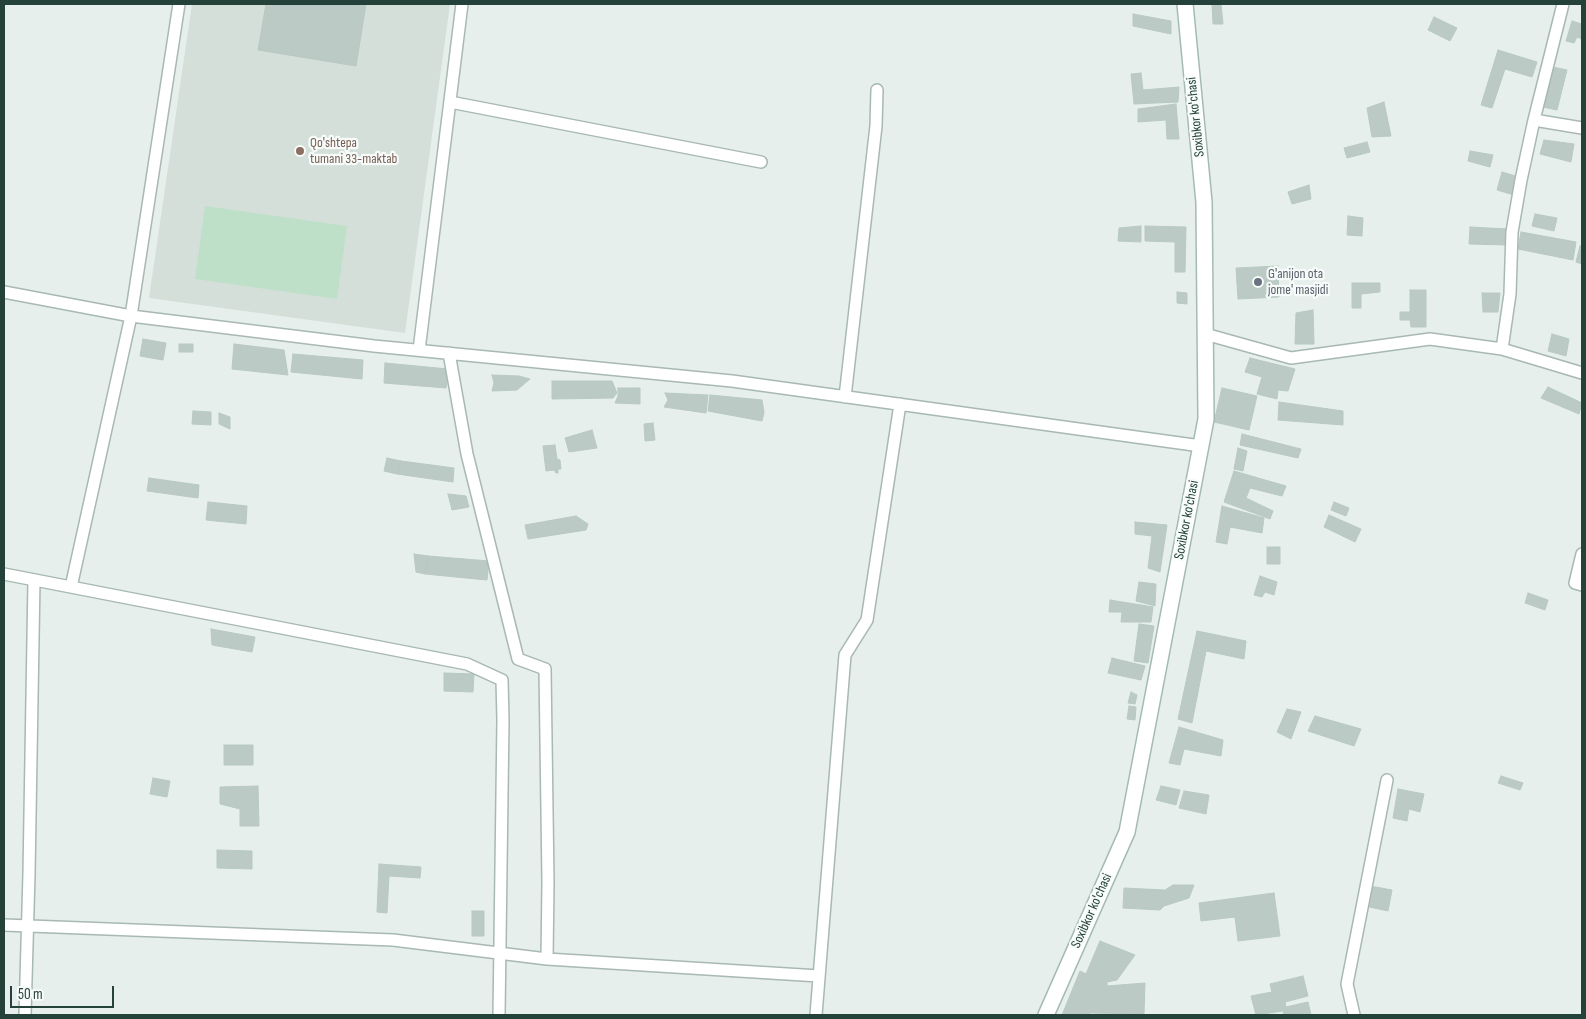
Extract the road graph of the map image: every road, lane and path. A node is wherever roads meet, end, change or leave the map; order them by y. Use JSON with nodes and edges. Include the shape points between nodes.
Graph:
{"nodes":[{"id":1,"x":179,"y":4,"type":"edge"},
{"id":2,"x":462,"y":4,"type":"edge"},
{"id":3,"x":1185,"y":4,"type":"edge"},
{"id":4,"x":1562,"y":4,"type":"edge"},
{"id":5,"x":877,"y":90,"type":"dead end"},
{"id":6,"x":450,"y":102,"type":"junction"},
{"id":7,"x":1534,"y":120,"type":"junction"},
{"id":8,"x":1582,"y":128,"type":"edge"},
{"id":9,"x":761,"y":162,"type":"dead end"},
{"id":10,"x":4,"y":292,"type":"edge"},
{"id":11,"x":131,"y":316,"type":"junction"},
{"id":12,"x":1205,"y":334,"type":"junction"},
{"id":13,"x":1502,"y":349,"type":"junction"},
{"id":14,"x":419,"y":350,"type":"junction"},
{"id":15,"x":449,"y":353,"type":"junction"},
{"id":16,"x":1582,"y":373,"type":"edge"},
{"id":17,"x":845,"y":397,"type":"junction"},
{"id":18,"x":900,"y":404,"type":"junction"},
{"id":19,"x":1200,"y":446,"type":"junction"},
{"id":20,"x":1582,"y":554,"type":"edge"},
{"id":21,"x":4,"y":574,"type":"edge"},
{"id":22,"x":34,"y":580,"type":"junction"},
{"id":23,"x":1582,"y":585,"type":"edge"},
{"id":24,"x":71,"y":587,"type":"junction"},
{"id":25,"x":1387,"y":780,"type":"dead end"},
{"id":26,"x":4,"y":925,"type":"edge"},
{"id":27,"x":28,"y":926,"type":"junction"},
{"id":28,"x":500,"y":953,"type":"junction"},
{"id":29,"x":546,"y":959,"type":"junction"},
{"id":30,"x":819,"y":976,"type":"junction"},
{"id":31,"x":25,"y":1015,"type":"edge"},
{"id":32,"x":499,"y":1015,"type":"edge"},
{"id":33,"x":816,"y":1015,"type":"edge"},
{"id":34,"x":1046,"y":1015,"type":"edge"},
{"id":35,"x":1354,"y":1015,"type":"edge"}],
"edges":[{"from":1,"to":11,"type":"street"},
{"from":2,"to":6,"type":"street"},
{"from":3,"to":12,"type":"main road","name":"Soxibkor ko'chasi","via":[[1204,202]]},
{"from":4,"to":7,"type":"street"},
{"from":5,"to":17,"type":"street","via":[[876,126]]},
{"from":6,"to":9,"type":"street"},
{"from":6,"to":14,"type":"street"},
{"from":7,"to":8,"type":"street"},
{"from":7,"to":13,"type":"street","via":[[1512,232],[1510,294]]},
{"from":10,"to":11,"type":"street"},
{"from":11,"to":14,"type":"street"},
{"from":11,"to":24,"type":"street"},
{"from":12,"to":13,"type":"street","via":[[1291,358],[1430,339]]},
{"from":12,"to":19,"type":"main road","name":"Soxibkor ko'chasi","via":[[1206,419]]},
{"from":13,"to":16,"type":"street"},
{"from":14,"to":15,"type":"street"},
{"from":15,"to":17,"type":"street","via":[[732,381]]},
{"from":15,"to":29,"type":"street","via":[[467,454],[518,659],[545,669]]},
{"from":17,"to":18,"type":"street"},
{"from":18,"to":19,"type":"street"},
{"from":18,"to":30,"type":"street","via":[[866,620],[845,654]]},
{"from":19,"to":34,"type":"main road","name":"Soxibkor ko'chasi","via":[[1127,832]]},
{"from":20,"to":23,"type":"street","via":[[1575,583]]},
{"from":21,"to":22,"type":"street"},
{"from":22,"to":24,"type":"street"},
{"from":22,"to":27,"type":"street"},
{"from":24,"to":28,"type":"street","via":[[467,664],[502,680]]},
{"from":25,"to":35,"type":"street","via":[[1347,984]]},
{"from":26,"to":27,"type":"street"},
{"from":27,"to":28,"type":"street","via":[[393,940]]},
{"from":27,"to":31,"type":"street"},
{"from":28,"to":29,"type":"street"},
{"from":28,"to":32,"type":"street"},
{"from":29,"to":30,"type":"street"},
{"from":30,"to":33,"type":"street"}]}
